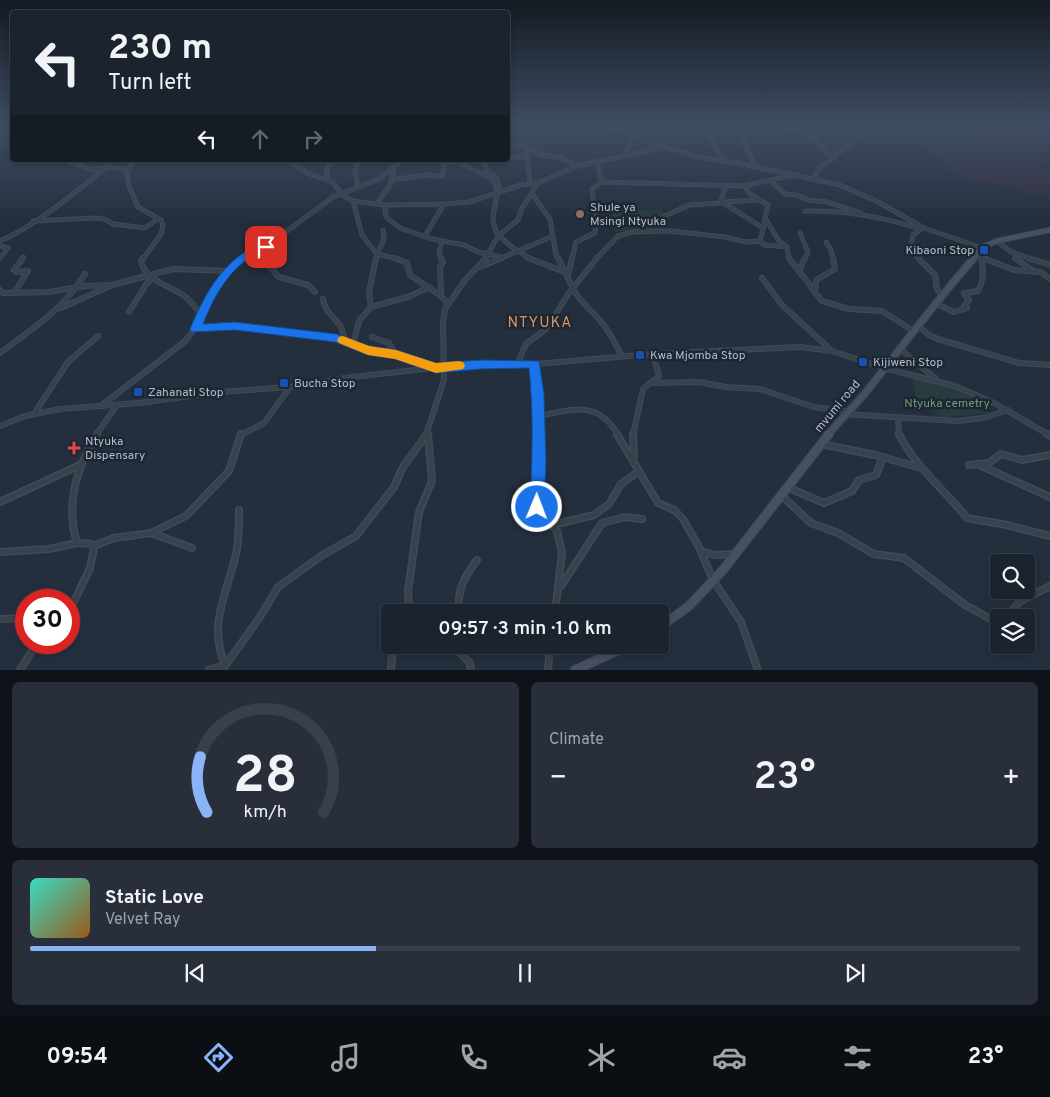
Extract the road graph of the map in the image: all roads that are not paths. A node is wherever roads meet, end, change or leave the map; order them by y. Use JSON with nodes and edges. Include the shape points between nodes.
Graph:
{"nodes":[{"id":1,"x":528,"y":157,"type":"edge"},
{"id":2,"x":560,"y":157,"type":"edge"},
{"id":3,"x":617,"y":157,"type":"edge"},
{"id":4,"x":701,"y":157,"type":"edge"},
{"id":5,"x":723,"y":157,"type":"edge"},
{"id":6,"x":751,"y":157,"type":"edge"},
{"id":7,"x":834,"y":158,"type":"edge"},
{"id":8,"x":597,"y":161,"type":"junction"},
{"id":9,"x":725,"y":161,"type":"junction"},
{"id":10,"x":70,"y":162,"type":"edge"},
{"id":11,"x":132,"y":162,"type":"edge"},
{"id":12,"x":289,"y":162,"type":"edge"},
{"id":13,"x":331,"y":162,"type":"edge"},
{"id":14,"x":358,"y":162,"type":"edge"},
{"id":15,"x":400,"y":162,"type":"edge"},
{"id":16,"x":445,"y":162,"type":"edge"},
{"id":17,"x":458,"y":162,"type":"edge"},
{"id":18,"x":485,"y":162,"type":"edge"},
{"id":19,"x":577,"y":166,"type":"junction"},
{"id":20,"x":755,"y":166,"type":"junction"},
{"id":21,"x":106,"y":168,"type":"junction"},
{"id":22,"x":394,"y":168,"type":"junction"},
{"id":23,"x":129,"y":170,"type":"junction"},
{"id":24,"x":795,"y":175,"type":"junction"},
{"id":25,"x":813,"y":178,"type":"junction"},
{"id":26,"x":329,"y":180,"type":"junction"},
{"id":27,"x":392,"y":180,"type":"junction"},
{"id":28,"x":771,"y":181,"type":"junction"},
{"id":29,"x":602,"y":182,"type":"junction"},
{"id":30,"x":538,"y":183,"type":"junction"},
{"id":31,"x":530,"y":184,"type":"junction"},
{"id":32,"x":358,"y":186,"type":"junction"},
{"id":33,"x":726,"y":186,"type":"junction"},
{"id":34,"x":744,"y":186,"type":"junction"},
{"id":35,"x":497,"y":191,"type":"junction"},
{"id":36,"x":341,"y":194,"type":"junction"},
{"id":37,"x":532,"y":194,"type":"junction"},
{"id":38,"x":758,"y":200,"type":"junction"},
{"id":39,"x":353,"y":201,"type":"junction"},
{"id":40,"x":722,"y":202,"type":"junction"},
{"id":41,"x":377,"y":203,"type":"junction"},
{"id":42,"x":444,"y":204,"type":"junction"},
{"id":43,"x":385,"y":205,"type":"junction"},
{"id":44,"x":804,"y":211,"type":"dead end"},
{"id":45,"x":863,"y":214,"type":"junction"},
{"id":46,"x":665,"y":216,"type":"dead end"},
{"id":47,"x":765,"y":218,"type":"junction"},
{"id":48,"x":158,"y":219,"type":"junction"},
{"id":49,"x":33,"y":221,"type":"junction"},
{"id":50,"x":763,"y":228,"type":"junction"},
{"id":51,"x":922,"y":228,"type":"junction"},
{"id":52,"x":383,"y":230,"type":"dead end"},
{"id":53,"x":1050,"y":230,"type":"edge"},
{"id":54,"x":800,"y":233,"type":"dead end"},
{"id":55,"x":498,"y":235,"type":"junction"},
{"id":56,"x":424,"y":236,"type":"junction"},
{"id":57,"x":553,"y":236,"type":"junction"},
{"id":58,"x":0,"y":241,"type":"edge"},
{"id":59,"x":760,"y":241,"type":"junction"},
{"id":60,"x":997,"y":241,"type":"junction"},
{"id":61,"x":442,"y":242,"type":"junction"},
{"id":62,"x":826,"y":242,"type":"dead end"},
{"id":63,"x":267,"y":245,"type":"junction"},
{"id":64,"x":0,"y":246,"type":"edge"},
{"id":65,"x":787,"y":247,"type":"junction"},
{"id":66,"x":910,"y":247,"type":"junction"},
{"id":67,"x":982,"y":248,"type":"junction"},
{"id":68,"x":937,"y":249,"type":"dead end"},
{"id":69,"x":516,"y":251,"type":"junction"},
{"id":70,"x":253,"y":252,"type":"junction"},
{"id":71,"x":1015,"y":253,"type":"junction"},
{"id":72,"x":376,"y":254,"type":"junction"},
{"id":73,"x":486,"y":254,"type":"junction"},
{"id":74,"x":262,"y":256,"type":"junction"},
{"id":75,"x":24,"y":257,"type":"dead end"},
{"id":76,"x":501,"y":257,"type":"junction"},
{"id":77,"x":978,"y":257,"type":"junction"},
{"id":78,"x":0,"y":258,"type":"edge"},
{"id":79,"x":1050,"y":266,"type":"edge"},
{"id":80,"x":475,"y":270,"type":"junction"},
{"id":81,"x":228,"y":271,"type":"junction"},
{"id":82,"x":799,"y":271,"type":"junction"},
{"id":83,"x":1033,"y":271,"type":"junction"},
{"id":84,"x":566,"y":273,"type":"junction"},
{"id":85,"x":85,"y":274,"type":"dead end"},
{"id":86,"x":150,"y":274,"type":"junction"},
{"id":87,"x":153,"y":278,"type":"junction"},
{"id":88,"x":762,"y":278,"type":"dead end"},
{"id":89,"x":1050,"y":279,"type":"edge"},
{"id":90,"x":112,"y":285,"type":"junction"},
{"id":91,"x":76,"y":287,"type":"junction"},
{"id":92,"x":429,"y":287,"type":"junction"},
{"id":93,"x":572,"y":289,"type":"junction"},
{"id":94,"x":0,"y":290,"type":"edge"},
{"id":95,"x":315,"y":292,"type":"dead end"},
{"id":96,"x":14,"y":293,"type":"junction"},
{"id":97,"x":815,"y":293,"type":"junction"},
{"id":98,"x":441,"y":294,"type":"junction"},
{"id":99,"x":942,"y":294,"type":"junction"},
{"id":100,"x":323,"y":299,"type":"dead end"},
{"id":101,"x":448,"y":303,"type":"junction"},
{"id":102,"x":934,"y":303,"type":"junction"},
{"id":103,"x":371,"y":307,"type":"junction"},
{"id":104,"x":59,"y":309,"type":"junction"},
{"id":105,"x":128,"y":312,"type":"dead end"},
{"id":106,"x":200,"y":313,"type":"junction"},
{"id":107,"x":915,"y":327,"type":"junction"},
{"id":108,"x":195,"y":329,"type":"junction"},
{"id":109,"x":98,"y":336,"type":"dead end"},
{"id":110,"x":372,"y":338,"type":"dead end"},
{"id":111,"x":344,"y":340,"type":"junction"},
{"id":112,"x":353,"y":345,"type":"junction"},
{"id":113,"x":898,"y":348,"type":"junction"},
{"id":114,"x":832,"y":351,"type":"junction"},
{"id":115,"x":0,"y":353,"type":"edge"},
{"id":116,"x":396,"y":354,"type":"junction"},
{"id":117,"x":653,"y":354,"type":"junction"},
{"id":118,"x":622,"y":356,"type":"junction"},
{"id":119,"x":535,"y":364,"type":"junction"},
{"id":120,"x":517,"y":365,"type":"junction"},
{"id":121,"x":1050,"y":365,"type":"edge"},
{"id":122,"x":443,"y":367,"type":"junction"},
{"id":123,"x":436,"y":368,"type":"junction"},
{"id":124,"x":884,"y":368,"type":"junction"},
{"id":125,"x":937,"y":381,"type":"junction"},
{"id":126,"x":651,"y":383,"type":"junction"},
{"id":127,"x":290,"y":388,"type":"junction"},
{"id":128,"x":117,"y":405,"type":"junction"},
{"id":129,"x":100,"y":406,"type":"junction"},
{"id":130,"x":1008,"y":410,"type":"junction"},
{"id":131,"x":846,"y":413,"type":"junction"},
{"id":132,"x":34,"y":414,"type":"junction"},
{"id":133,"x":538,"y":416,"type":"junction"},
{"id":134,"x":898,"y":418,"type":"junction"},
{"id":135,"x":0,"y":426,"type":"edge"},
{"id":136,"x":428,"y":432,"type":"junction"},
{"id":137,"x":1050,"y":436,"type":"edge"},
{"id":138,"x":821,"y":444,"type":"junction"},
{"id":139,"x":1050,"y":455,"type":"edge"},
{"id":140,"x":883,"y":457,"type":"junction"},
{"id":141,"x":632,"y":460,"type":"junction"},
{"id":142,"x":977,"y":464,"type":"junction"},
{"id":143,"x":80,"y":465,"type":"junction"},
{"id":144,"x":969,"y":465,"type":"dead end"},
{"id":145,"x":921,"y":468,"type":"junction"},
{"id":146,"x":638,"y":472,"type":"junction"},
{"id":147,"x":788,"y":488,"type":"junction"},
{"id":148,"x":782,"y":496,"type":"junction"},
{"id":149,"x":1050,"y":497,"type":"edge"},
{"id":150,"x":0,"y":502,"type":"edge"},
{"id":151,"x":239,"y":510,"type":"dead end"},
{"id":152,"x":642,"y":519,"type":"dead end"},
{"id":153,"x":552,"y":526,"type":"junction"},
{"id":154,"x":151,"y":533,"type":"junction"},
{"id":155,"x":1050,"y":536,"type":"edge"},
{"id":156,"x":77,"y":543,"type":"junction"},
{"id":157,"x":94,"y":546,"type":"junction"},
{"id":158,"x":192,"y":548,"type":"dead end"},
{"id":159,"x":701,"y":551,"type":"junction"},
{"id":160,"x":0,"y":552,"type":"edge"},
{"id":161,"x":736,"y":554,"type":"junction"},
{"id":162,"x":476,"y":560,"type":"dead end"},
{"id":163,"x":713,"y":580,"type":"junction"},
{"id":164,"x":1050,"y":586,"type":"edge"},
{"id":165,"x":80,"y":589,"type":"edge"},
{"id":166,"x":559,"y":590,"type":"junction"},
{"id":167,"x":409,"y":604,"type":"edge"},
{"id":168,"x":458,"y":604,"type":"edge"},
{"id":169,"x":556,"y":604,"type":"edge"},
{"id":170,"x":1013,"y":609,"type":"edge"},
{"id":171,"x":15,"y":618,"type":"edge"},
{"id":172,"x":0,"y":619,"type":"edge"},
{"id":173,"x":990,"y":619,"type":"edge"},
{"id":174,"x":669,"y":620,"type":"edge"},
{"id":175,"x":30,"y":654,"type":"edge"},
{"id":176,"x":393,"y":654,"type":"edge"},
{"id":177,"x":462,"y":654,"type":"edge"},
{"id":178,"x":549,"y":654,"type":"edge"},
{"id":179,"x":611,"y":654,"type":"edge"},
{"id":180,"x":224,"y":667,"type":"edge"},
{"id":181,"x":20,"y":670,"type":"edge"},
{"id":182,"x":209,"y":670,"type":"edge"},
{"id":183,"x":390,"y":670,"type":"edge"},
{"id":184,"x":471,"y":670,"type":"edge"},
{"id":185,"x":548,"y":670,"type":"edge"},
{"id":186,"x":576,"y":670,"type":"edge"},
{"id":187,"x":758,"y":670,"type":"edge"}],
"edges":[{"from":1,"to":31,"type":"street"},
{"from":2,"to":19,"type":"street"},
{"from":3,"to":8,"type":"street"},
{"from":4,"to":9,"type":"street"},
{"from":5,"to":9,"type":"street"},
{"from":6,"to":20,"type":"street"},
{"from":7,"to":25,"type":"street"},
{"from":8,"to":19,"type":"street"},
{"from":8,"to":29,"type":"street"},
{"from":9,"to":20,"type":"street"},
{"from":10,"to":21,"type":"street","via":[[92,170]]},
{"from":11,"to":23,"type":"street"},
{"from":12,"to":26,"type":"street","via":[[315,177]]},
{"from":13,"to":26,"type":"street","via":[[326,173]]},
{"from":14,"to":32,"type":"street","via":[[355,173]]},
{"from":15,"to":22,"type":"street"},
{"from":16,"to":27,"type":"street","via":[[442,176]]},
{"from":17,"to":35,"type":"street","via":[[490,178]]},
{"from":18,"to":35,"type":"street","via":[[488,172],[496,177]]},
{"from":19,"to":30,"type":"street"},
{"from":20,"to":24,"type":"street"},
{"from":21,"to":23,"type":"street"},
{"from":21,"to":49,"type":"street"},
{"from":22,"to":27,"type":"street"},
{"from":22,"to":32,"type":"street","via":[[379,179]]},
{"from":23,"to":48,"type":"street","via":[[127,179],[134,201],[144,212]]},
{"from":24,"to":25,"type":"street"},
{"from":24,"to":28,"type":"street"},
{"from":25,"to":51,"type":"street","via":[[840,185],[876,201]]},
{"from":26,"to":36,"type":"street"},
{"from":27,"to":41,"type":"street"},
{"from":28,"to":34,"type":"street"},
{"from":28,"to":45,"type":"street","via":[[785,194],[828,202]]},
{"from":29,"to":33,"type":"street"},
{"from":29,"to":84,"type":"street","via":[[592,189],[594,233],[576,242],[570,256],[571,268]]},
{"from":30,"to":31,"type":"street"},
{"from":30,"to":37,"type":"street"},
{"from":31,"to":35,"type":"street"},
{"from":32,"to":36,"type":"street"},
{"from":33,"to":34,"type":"street"},
{"from":33,"to":40,"type":"street"},
{"from":34,"to":38,"type":"street"},
{"from":35,"to":42,"type":"street","via":[[469,202]]},
{"from":35,"to":55,"type":"street","via":[[494,220]]},
{"from":36,"to":39,"type":"street"},
{"from":36,"to":63,"type":"street"},
{"from":37,"to":55,"type":"street","via":[[518,220]]},
{"from":37,"to":57,"type":"street","via":[[550,219]]},
{"from":38,"to":40,"type":"street"},
{"from":38,"to":47,"type":"street","via":[[768,206]]},
{"from":39,"to":41,"type":"street"},
{"from":39,"to":72,"type":"street","via":[[352,207],[362,235]]},
{"from":40,"to":46,"type":"street","via":[[685,206]]},
{"from":40,"to":50,"type":"street","via":[[733,206]]},
{"from":41,"to":43,"type":"street"},
{"from":42,"to":43,"type":"street"},
{"from":42,"to":56,"type":"street"},
{"from":43,"to":56,"type":"street","via":[[386,217],[396,226]]},
{"from":44,"to":45,"type":"street"},
{"from":45,"to":51,"type":"street"},
{"from":47,"to":50,"type":"street"},
{"from":47,"to":65,"type":"street","via":[[779,241]]},
{"from":48,"to":49,"type":"street","via":[[145,228],[94,218]]},
{"from":48,"to":86,"type":"street","via":[[163,224],[161,234],[141,260],[142,268]]},
{"from":49,"to":58,"type":"street"},
{"from":50,"to":59,"type":"street"},
{"from":51,"to":66,"type":"street","via":[[913,235]]},
{"from":51,"to":67,"type":"street"},
{"from":52,"to":72,"type":"street","via":[[384,238]]},
{"from":53,"to":60,"type":"street","name":"mvumi road"},
{"from":54,"to":82,"type":"street","via":[[808,252]]},
{"from":55,"to":69,"type":"street"},
{"from":55,"to":73,"type":"street"},
{"from":56,"to":61,"type":"street"},
{"from":57,"to":69,"type":"street"},
{"from":57,"to":84,"type":"street","via":[[556,255]]},
{"from":59,"to":65,"type":"street","via":[[765,245]]},
{"from":59,"to":93,"type":"street","via":[[746,242],[680,232],[626,233],[604,248]]},
{"from":60,"to":67,"type":"street","name":"mvumi road"},
{"from":60,"to":71,"type":"street"},
{"from":61,"to":73,"type":"street","via":[[464,245]]},
{"from":61,"to":98,"type":"street","via":[[439,252],[443,262],[440,267]]},
{"from":62,"to":97,"type":"street","via":[[835,269],[816,280]]},
{"from":63,"to":70,"type":"street"},
{"from":63,"to":74,"type":"street"},
{"from":64,"to":78,"type":"street","via":[[8,248]]},
{"from":65,"to":82,"type":"street","via":[[787,257]]},
{"from":66,"to":68,"type":"street"},
{"from":66,"to":99,"type":"street","via":[[935,275],[937,289]]},
{"from":67,"to":77,"type":"street","name":"mvumi road"},
{"from":69,"to":76,"type":"street"},
{"from":69,"to":84,"type":"street","via":[[527,259]]},
{"from":70,"to":74,"type":"street"},
{"from":70,"to":81,"type":"street"},
{"from":71,"to":79,"type":"street"},
{"from":71,"to":83,"type":"street","via":[[1015,258]]},
{"from":72,"to":92,"type":"street","via":[[404,262],[410,275]]},
{"from":72,"to":103,"type":"street","via":[[369,292]]},
{"from":73,"to":76,"type":"street"},
{"from":73,"to":80,"type":"street"},
{"from":74,"to":95,"type":"street","via":[[279,276],[306,283]]},
{"from":75,"to":96,"type":"street","via":[[14,270],[28,271]]},
{"from":76,"to":80,"type":"street"},
{"from":77,"to":83,"type":"street","via":[[1014,270]]},
{"from":77,"to":99,"type":"street","name":"mvumi road"},
{"from":77,"to":102,"type":"street","via":[[983,281],[978,291],[964,293],[969,300],[964,306],[967,308],[954,312]]},
{"from":80,"to":101,"type":"street"},
{"from":81,"to":86,"type":"street","via":[[173,269]]},
{"from":81,"to":106,"type":"street"},
{"from":82,"to":97,"type":"street"},
{"from":83,"to":89,"type":"street","via":[[1041,272]]},
{"from":84,"to":93,"type":"street"},
{"from":85,"to":91,"type":"street"},
{"from":86,"to":87,"type":"street"},
{"from":86,"to":90,"type":"street"},
{"from":87,"to":105,"type":"street"},
{"from":87,"to":106,"type":"street","via":[[182,295]]},
{"from":88,"to":114,"type":"street","via":[[782,305]]},
{"from":90,"to":91,"type":"street"},
{"from":90,"to":104,"type":"street"},
{"from":91,"to":96,"type":"street"},
{"from":91,"to":104,"type":"street"},
{"from":92,"to":98,"type":"street"},
{"from":92,"to":103,"type":"street","via":[[408,297]]},
{"from":93,"to":118,"type":"street","via":[[609,332]]},
{"from":93,"to":120,"type":"street","via":[[546,328],[526,344]]},
{"from":94,"to":96,"type":"street","via":[[2,293]]},
{"from":97,"to":107,"type":"street","via":[[823,301],[848,309],[882,312]]},
{"from":98,"to":101,"type":"street"},
{"from":99,"to":102,"type":"street","name":"mvumi road"},
{"from":100,"to":111,"type":"street","via":[[327,310],[343,327]]},
{"from":101,"to":122,"type":"street","via":[[442,322]]},
{"from":102,"to":107,"type":"street","name":"mvumi road"},
{"from":103,"to":112,"type":"street","via":[[360,321]]},
{"from":104,"to":115,"type":"street"},
{"from":106,"to":108,"type":"street"},
{"from":107,"to":113,"type":"street","name":"mvumi road"},
{"from":107,"to":121,"type":"street","via":[[938,340],[1019,363]]},
{"from":108,"to":111,"type":"street","via":[[235,326]]},
{"from":108,"to":129,"type":"street","via":[[175,351]]},
{"from":109,"to":132,"type":"street","via":[[67,361]]},
{"from":110,"to":116,"type":"street","via":[[389,343]]},
{"from":111,"to":112,"type":"street"},
{"from":112,"to":116,"type":"street","via":[[368,351]]},
{"from":113,"to":124,"type":"street","name":"mvumi road"},
{"from":113,"to":125,"type":"street"},
{"from":114,"to":117,"type":"street","via":[[800,347]]},
{"from":114,"to":124,"type":"street"},
{"from":116,"to":123,"type":"street"},
{"from":117,"to":118,"type":"street"},
{"from":117,"to":126,"type":"street","via":[[660,373]]},
{"from":118,"to":119,"type":"street"},
{"from":119,"to":120,"type":"street"},
{"from":119,"to":133,"type":"street"},
{"from":120,"to":122,"type":"street"},
{"from":122,"to":123,"type":"street"},
{"from":122,"to":136,"type":"street","via":[[443,384]]},
{"from":123,"to":127,"type":"street","via":[[344,378]]},
{"from":124,"to":125,"type":"street"},
{"from":124,"to":131,"type":"street","name":"mvumi road"},
{"from":125,"to":130,"type":"street"},
{"from":126,"to":131,"type":"street","via":[[699,382],[726,388],[760,389],[814,407]]},
{"from":126,"to":141,"type":"street","via":[[643,389],[632,438]]},
{"from":127,"to":128,"type":"street","via":[[220,392]]},
{"from":127,"to":154,"type":"street","via":[[264,423],[241,434],[226,475],[186,516]]},
{"from":128,"to":129,"type":"street"},
{"from":128,"to":143,"type":"street","via":[[98,431]]},
{"from":129,"to":132,"type":"street"},
{"from":130,"to":134,"type":"street","via":[[961,421]]},
{"from":130,"to":137,"type":"street"},
{"from":131,"to":134,"type":"street","via":[[869,418]]},
{"from":131,"to":138,"type":"street","name":"mvumi road"},
{"from":132,"to":135,"type":"street"},
{"from":133,"to":141,"type":"street","via":[[583,408],[594,411],[615,430]]},
{"from":133,"to":153,"type":"street","via":[[537,507]]},
{"from":134,"to":145,"type":"street","via":[[899,435]]},
{"from":136,"to":167,"type":"street","via":[[432,480],[419,512]]},
{"from":136,"to":180,"type":"street","via":[[403,467],[394,487],[362,529],[278,586]]},
{"from":138,"to":140,"type":"street"},
{"from":138,"to":147,"type":"street","name":"mvumi road"},
{"from":139,"to":142,"type":"street","via":[[1022,460],[1001,454],[989,463]]},
{"from":140,"to":145,"type":"street"},
{"from":140,"to":147,"type":"street","via":[[876,475],[859,480],[852,491],[828,502],[820,502]]},
{"from":141,"to":146,"type":"street"},
{"from":142,"to":144,"type":"street"},
{"from":142,"to":149,"type":"street"},
{"from":143,"to":150,"type":"street"},
{"from":143,"to":156,"type":"street","via":[[71,515]]},
{"from":145,"to":155,"type":"street","via":[[967,518]]},
{"from":146,"to":153,"type":"street","via":[[621,484],[609,504],[594,515]]},
{"from":146,"to":159,"type":"street","via":[[660,505],[674,510],[683,519]]},
{"from":147,"to":148,"type":"street","name":"mvumi road"},
{"from":148,"to":161,"type":"street","name":"mvumi road"},
{"from":148,"to":173,"type":"street","via":[[812,524],[838,533],[876,554],[907,559]]},
{"from":151,"to":180,"type":"street","via":[[237,548],[218,631],[219,653]]},
{"from":152,"to":166,"type":"street","via":[[625,517],[602,523]]},
{"from":153,"to":166,"type":"street","via":[[557,531],[562,553]]},
{"from":154,"to":157,"type":"street","via":[[114,538]]},
{"from":154,"to":158,"type":"street"},
{"from":156,"to":157,"type":"street"},
{"from":156,"to":160,"type":"street","via":[[49,549]]},
{"from":157,"to":165,"type":"street","via":[[90,568]]},
{"from":159,"to":161,"type":"street","via":[[715,555]]},
{"from":159,"to":163,"type":"street"},
{"from":161,"to":163,"type":"street","name":"mvumi road"},
{"from":162,"to":168,"type":"street","via":[[460,585]]},
{"from":163,"to":174,"type":"street","name":"mvumi road","via":[[689,606]]},
{"from":163,"to":187,"type":"street","via":[[741,622]]},
{"from":164,"to":170,"type":"street","via":[[1019,602]]},
{"from":166,"to":169,"type":"street"},
{"from":171,"to":172,"type":"street"},
{"from":175,"to":181,"type":"street"},
{"from":176,"to":183,"type":"street"},
{"from":177,"to":184,"type":"street","via":[[470,663]]},
{"from":178,"to":185,"type":"street"},
{"from":179,"to":186,"type":"street"},
{"from":180,"to":182,"type":"street"}]}
